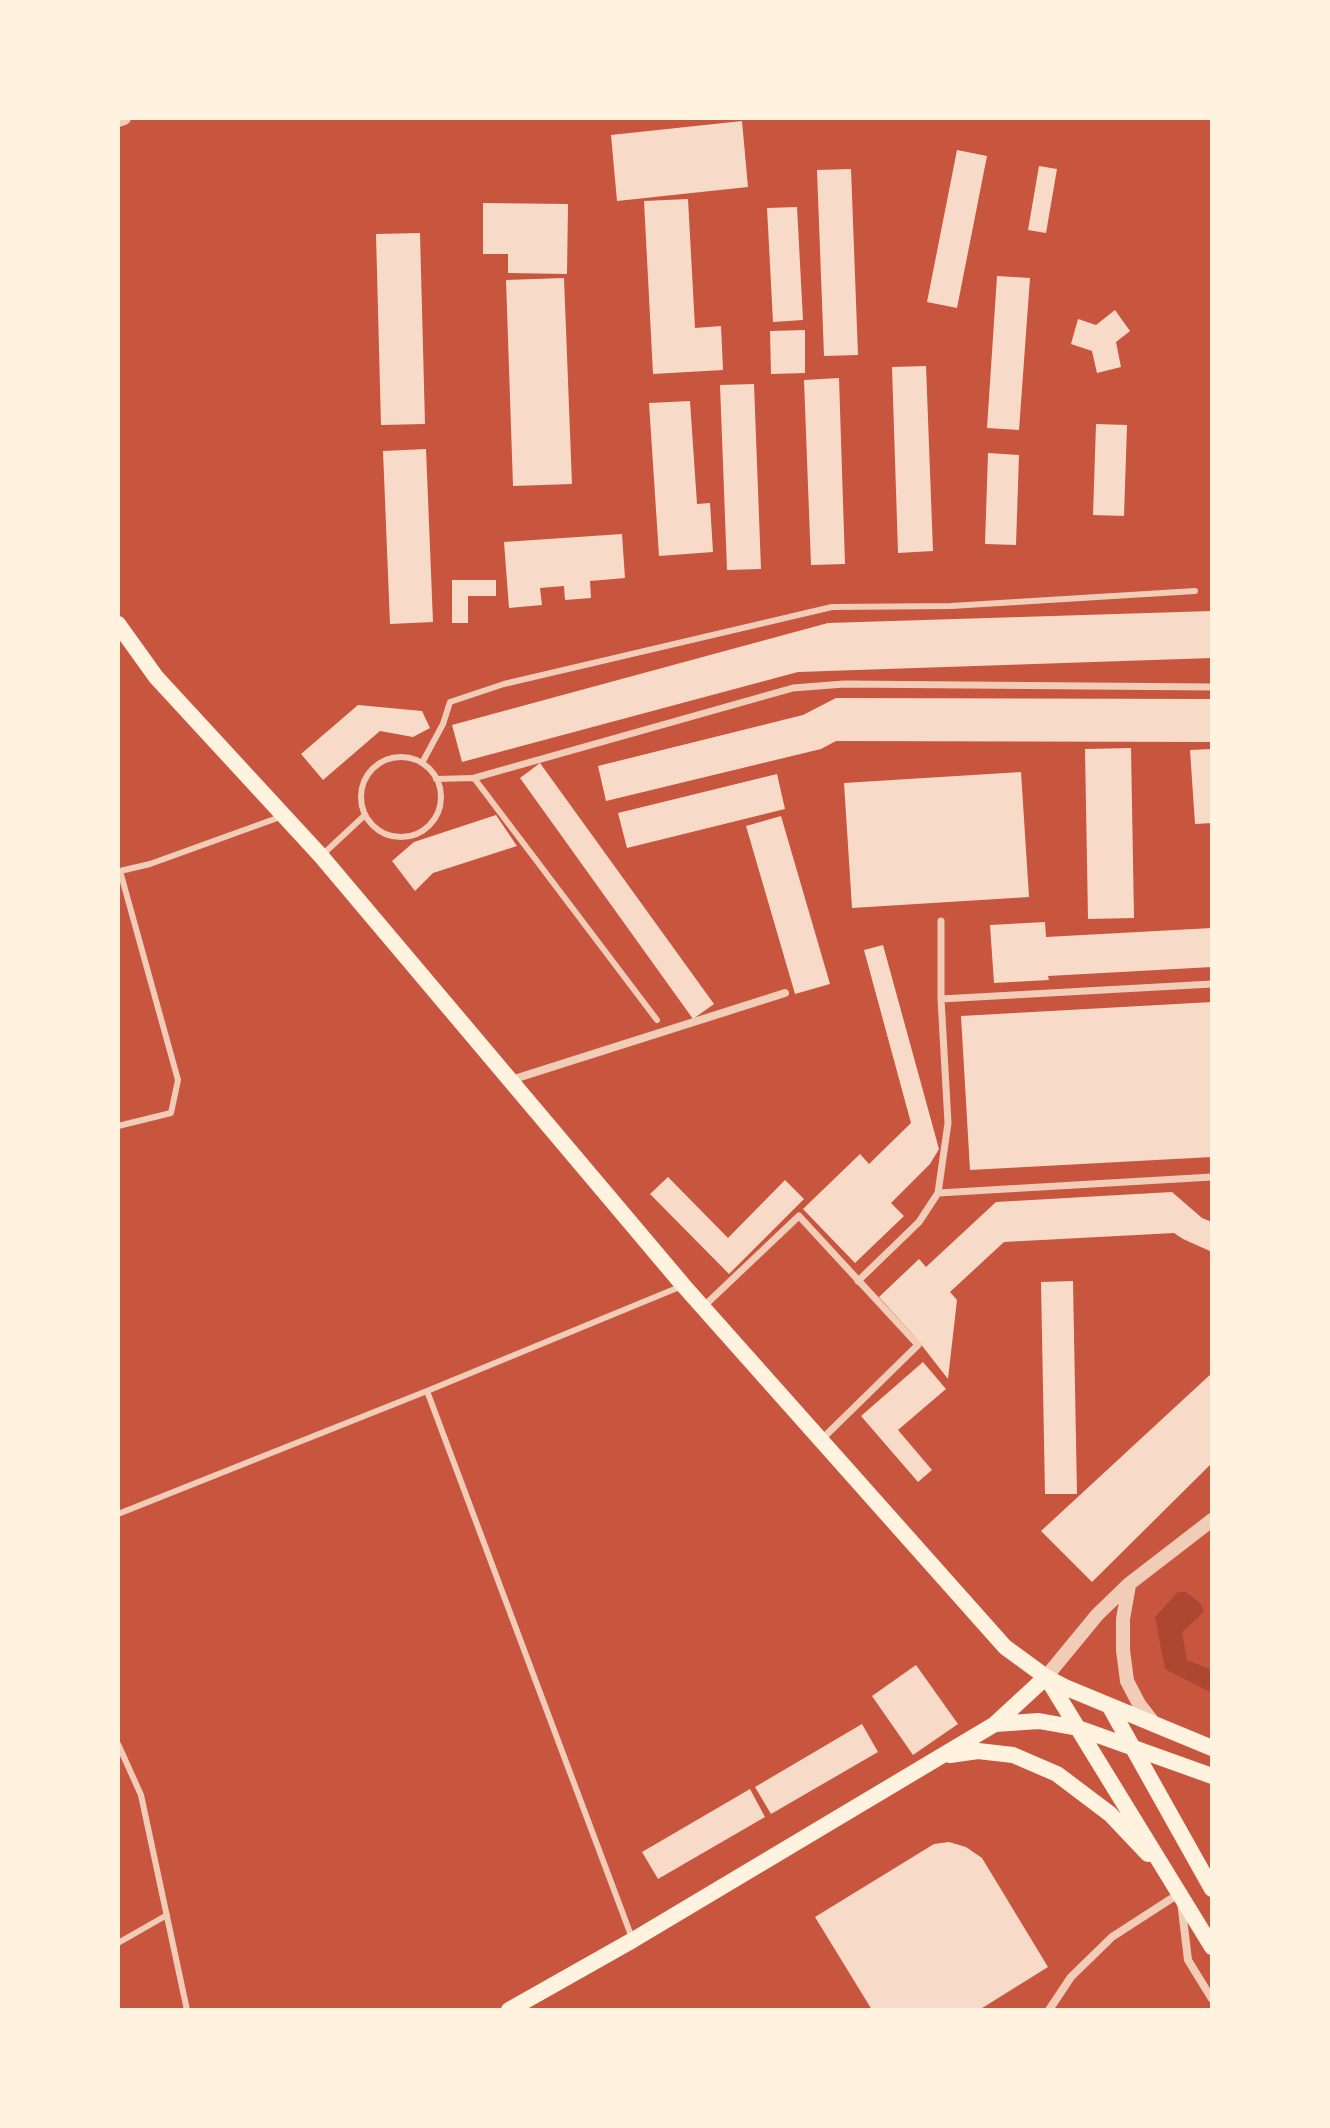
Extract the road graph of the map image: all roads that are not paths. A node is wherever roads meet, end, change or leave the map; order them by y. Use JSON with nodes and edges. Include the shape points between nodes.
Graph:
{"nodes":[{"id":1,"x":124,"y":118,"type":"edge"},
{"id":2,"x":118,"y":120,"type":"edge"},
{"id":3,"x":1084,"y":587,"type":"dead end"},
{"id":4,"x":1195,"y":591,"type":"dead end"},
{"id":5,"x":1086,"y":598,"type":"junction"},
{"id":6,"x":118,"y":624,"type":"edge"},
{"id":7,"x":1212,"y":687,"type":"edge"},
{"id":8,"x":422,"y":763,"type":"junction"},
{"id":9,"x":474,"y":778,"type":"junction"},
{"id":10,"x":436,"y":779,"type":"junction"},
{"id":11,"x":365,"y":815,"type":"junction"},
{"id":12,"x":283,"y":816,"type":"junction"},
{"id":13,"x":321,"y":856,"type":"junction"},
{"id":14,"x":119,"y":871,"type":"edge"},
{"id":15,"x":941,"y":921,"type":"dead end"},
{"id":16,"x":1212,"y":984,"type":"edge"},
{"id":17,"x":785,"y":993,"type":"dead end"},
{"id":18,"x":941,"y":999,"type":"junction"},
{"id":19,"x":657,"y":1020,"type":"dead end"},
{"id":20,"x":510,"y":1080,"type":"junction"},
{"id":21,"x":118,"y":1126,"type":"edge"},
{"id":22,"x":1212,"y":1177,"type":"edge"},
{"id":23,"x":938,"y":1193,"type":"junction"},
{"id":24,"x":858,"y":1281,"type":"junction"},
{"id":25,"x":683,"y":1285,"type":"junction"},
{"id":26,"x":703,"y":1307,"type":"junction"},
{"id":27,"x":427,"y":1391,"type":"junction"},
{"id":28,"x":820,"y":1441,"type":"junction"},
{"id":29,"x":118,"y":1514,"type":"edge"},
{"id":30,"x":1212,"y":1520,"type":"edge"},
{"id":31,"x":1129,"y":1584,"type":"junction"},
{"id":32,"x":1046,"y":1677,"type":"junction"},
{"id":33,"x":1110,"y":1707,"type":"junction"},
{"id":34,"x":995,"y":1724,"type":"junction"},
{"id":35,"x":1157,"y":1727,"type":"junction"},
{"id":36,"x":1078,"y":1728,"type":"junction"},
{"id":37,"x":118,"y":1744,"type":"edge"},
{"id":38,"x":1134,"y":1748,"type":"junction"},
{"id":39,"x":1212,"y":1748,"type":"edge"},
{"id":40,"x":941,"y":1756,"type":"junction"},
{"id":41,"x":1212,"y":1776,"type":"edge"},
{"id":42,"x":1170,"y":1878,"type":"junction"},
{"id":43,"x":1212,"y":1889,"type":"edge"},
{"id":44,"x":1180,"y":1893,"type":"junction"},
{"id":45,"x":167,"y":1915,"type":"junction"},
{"id":46,"x":633,"y":1940,"type":"junction"},
{"id":47,"x":118,"y":1943,"type":"edge"},
{"id":48,"x":1212,"y":1947,"type":"edge"},
{"id":49,"x":1212,"y":1999,"type":"edge"},
{"id":50,"x":187,"y":2010,"type":"edge"},
{"id":51,"x":509,"y":2010,"type":"edge"},
{"id":52,"x":1049,"y":2010,"type":"edge"}],
"edges":[{"from":1,"to":2,"type":"street"},
{"from":3,"to":5,"type":"lane"},
{"from":4,"to":5,"type":"lane"},
{"from":5,"to":8,"type":"lane","via":[[832,607],[504,684],[450,702]]},
{"from":6,"to":12,"type":"main road","via":[[156,677]]},
{"from":7,"to":9,"type":"street","via":[[793,688]]},
{"from":8,"to":10,"type":"lane"},
{"from":8,"to":11,"type":"lane","via":[[392,757],[374,767],[361,794]]},
{"from":9,"to":10,"type":"lane"},
{"from":9,"to":19,"type":"lane"},
{"from":10,"to":11,"type":"lane","via":[[439,809],[419,832],[388,835]]},
{"from":11,"to":13,"type":"lane"},
{"from":12,"to":13,"type":"main road"},
{"from":12,"to":14,"type":"lane"},
{"from":13,"to":20,"type":"main road"},
{"from":14,"to":21,"type":"lane","via":[[178,1080],[171,1113]]},
{"from":15,"to":18,"type":"street"},
{"from":16,"to":18,"type":"street"},
{"from":17,"to":20,"type":"street"},
{"from":18,"to":23,"type":"street","via":[[948,1123]]},
{"from":20,"to":25,"type":"main road"},
{"from":22,"to":23,"type":"street"},
{"from":23,"to":24,"type":"street","via":[[919,1222]]},
{"from":24,"to":26,"type":"street","via":[[799,1216]]},
{"from":24,"to":28,"type":"street","via":[[918,1345]]},
{"from":25,"to":26,"type":"main road"},
{"from":25,"to":27,"type":"lane"},
{"from":26,"to":28,"type":"main road"},
{"from":27,"to":29,"type":"lane"},
{"from":27,"to":46,"type":"lane"},
{"from":28,"to":32,"type":"main road","via":[[1005,1647]]},
{"from":30,"to":31,"type":"street"},
{"from":31,"to":32,"type":"street"},
{"from":31,"to":35,"type":"street","via":[[1123,1619],[1127,1681]]},
{"from":32,"to":33,"type":"main road"},
{"from":32,"to":34,"type":"main road"},
{"from":32,"to":36,"type":"main road"},
{"from":33,"to":35,"type":"main road"},
{"from":33,"to":38,"type":"main road"},
{"from":34,"to":36,"type":"main road","via":[[1039,1721]]},
{"from":34,"to":40,"type":"main road"},
{"from":35,"to":39,"type":"main road"},
{"from":36,"to":38,"type":"main road"},
{"from":36,"to":42,"type":"main road"},
{"from":37,"to":45,"type":"lane","via":[[141,1795]]},
{"from":38,"to":41,"type":"main road"},
{"from":38,"to":43,"type":"main road"},
{"from":40,"to":42,"type":"main road","via":[[978,1751],[1013,1755],[1057,1774],[1110,1814]]},
{"from":40,"to":46,"type":"main road"},
{"from":42,"to":44,"type":"main road"},
{"from":44,"to":48,"type":"main road"},
{"from":44,"to":49,"type":"street","via":[[1188,1960]]},
{"from":44,"to":52,"type":"street","via":[[1112,1937],[1071,1977]]},
{"from":45,"to":47,"type":"lane"},
{"from":45,"to":50,"type":"lane"},
{"from":46,"to":51,"type":"main road"}]}
